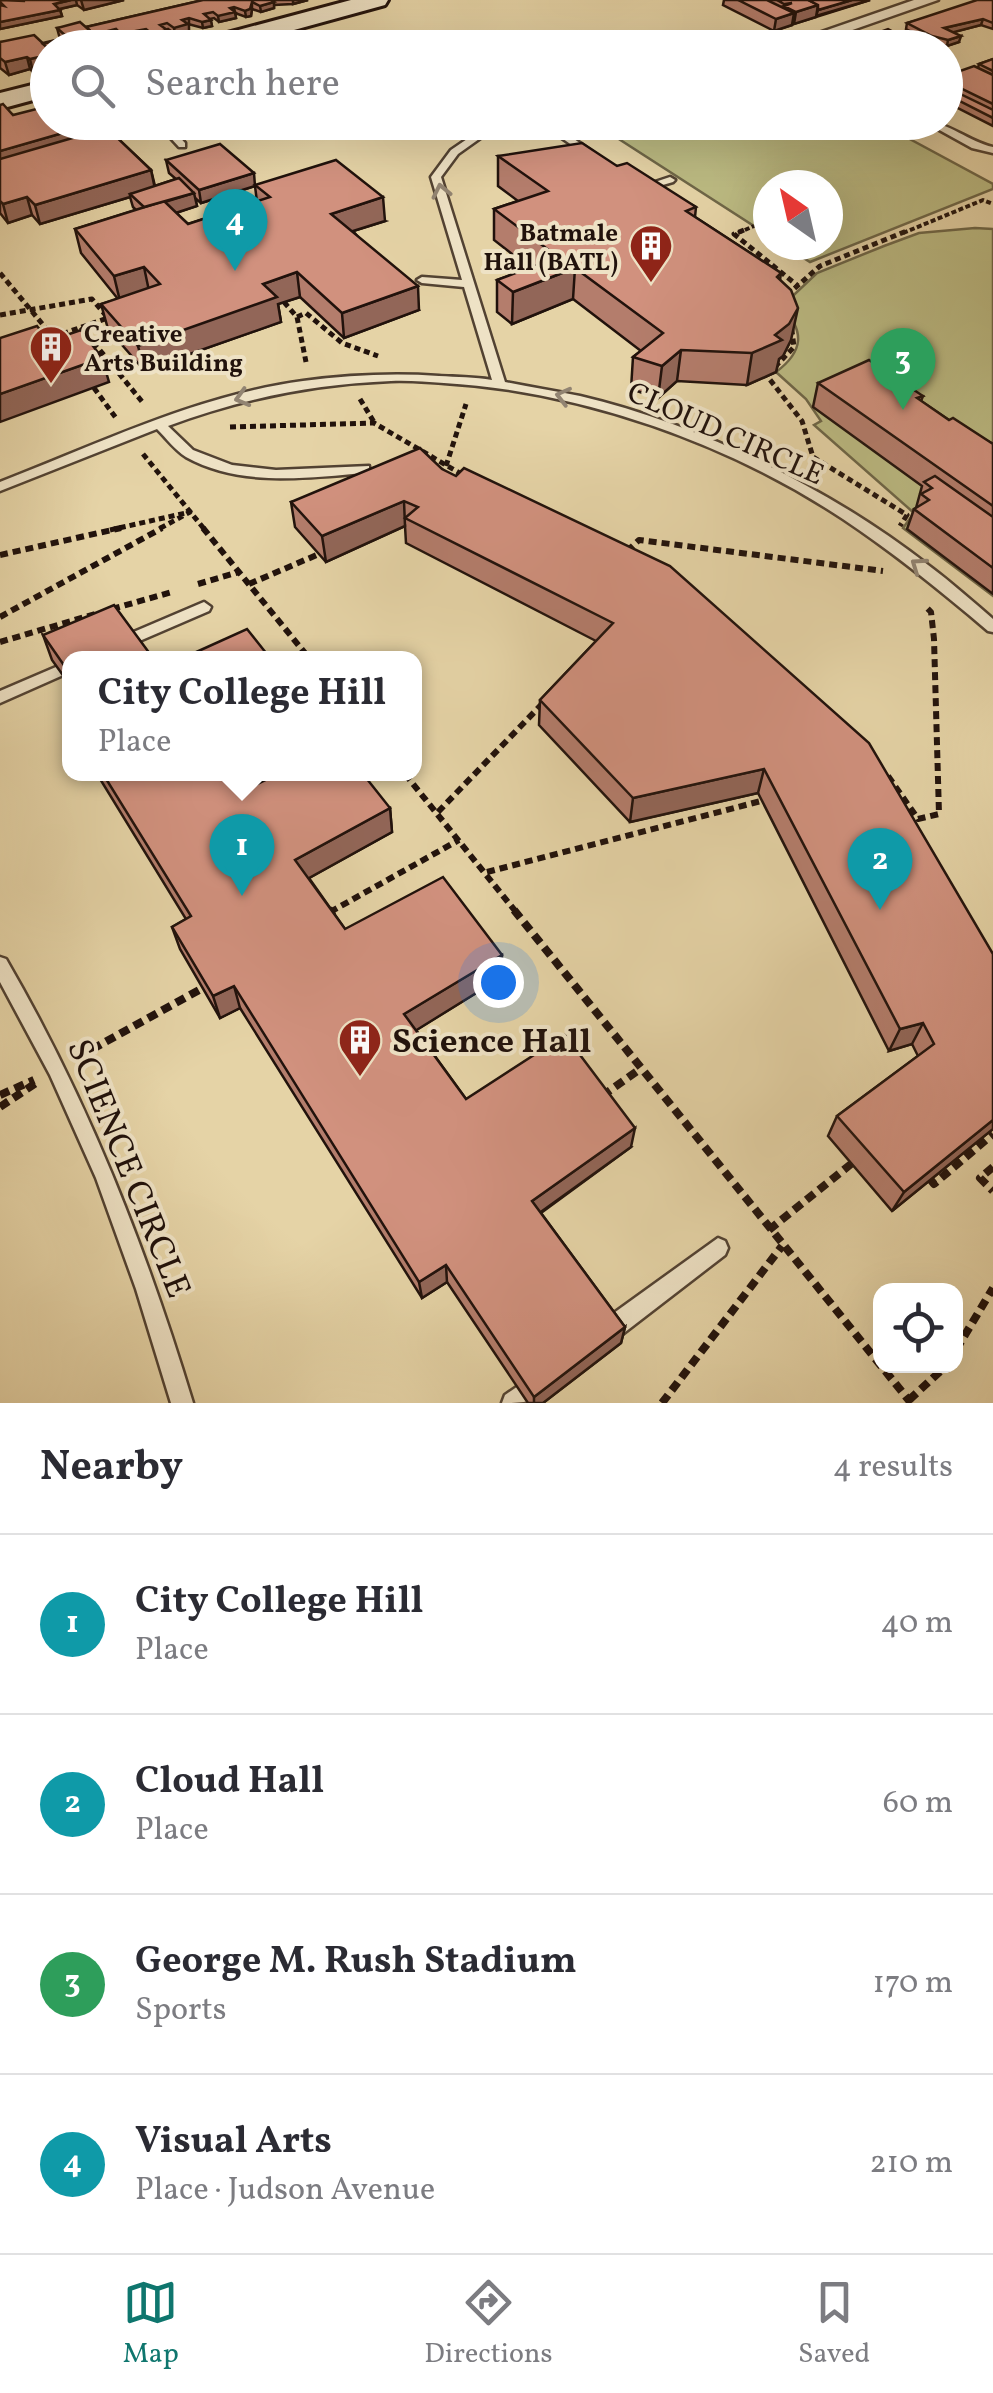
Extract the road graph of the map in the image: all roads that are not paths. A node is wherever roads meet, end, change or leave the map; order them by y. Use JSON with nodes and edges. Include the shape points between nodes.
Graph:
{"nodes":[{"id":1,"x":377,"y":0,"type":"edge"},
{"id":2,"x":930,"y":0,"type":"edge"},
{"id":3,"x":266,"y":30,"type":"edge"},
{"id":4,"x":838,"y":30,"type":"edge"},
{"id":5,"x":30,"y":93,"type":"edge"},
{"id":6,"x":0,"y":101,"type":"edge"},
{"id":7,"x":177,"y":140,"type":"edge"},
{"id":8,"x":474,"y":140,"type":"edge"},
{"id":9,"x":569,"y":140,"type":"edge"},
{"id":10,"x":963,"y":140,"type":"edge"},
{"id":11,"x":182,"y":145,"type":"dead end"},
{"id":12,"x":993,"y":150,"type":"edge"},
{"id":13,"x":600,"y":161,"type":"edge"},
{"id":14,"x":629,"y":180,"type":"edge"},
{"id":15,"x":670,"y":180,"type":"dead end"},
{"id":16,"x":644,"y":190,"type":"junction"},
{"id":17,"x":660,"y":200,"type":"edge"},
{"id":18,"x":422,"y":280,"type":"dead end"},
{"id":19,"x":467,"y":284,"type":"junction"},
{"id":20,"x":499,"y":382,"type":"junction"},
{"id":21,"x":162,"y":426,"type":"junction"},
{"id":22,"x":365,"y":469,"type":"edge"},
{"id":23,"x":0,"y":487,"type":"edge"},
{"id":24,"x":204,"y":607,"type":"dead end"},
{"id":25,"x":993,"y":627,"type":"edge"},
{"id":26,"x":104,"y":651,"type":"edge"},
{"id":27,"x":62,"y":670,"type":"edge"},
{"id":28,"x":0,"y":697,"type":"edge"},
{"id":29,"x":0,"y":965,"type":"edge"},
{"id":30,"x":718,"y":1248,"type":"dead end"},
{"id":31,"x":592,"y":1344,"type":"edge"},
{"id":32,"x":560,"y":1367,"type":"edge"},
{"id":33,"x":182,"y":1403,"type":"edge"},
{"id":34,"x":513,"y":1403,"type":"edge"}],
"edges":[{"from":1,"to":3,"type":"street"},
{"from":2,"to":4,"type":"street"},
{"from":5,"to":6,"type":"street"},
{"from":7,"to":11,"type":"lane"},
{"from":19,"to":8,"type":"lane","one_way":true,"via":[[436,177],[441,164]]},
{"from":9,"to":13,"type":"lane"},
{"from":10,"to":12,"type":"lane"},
{"from":14,"to":16,"type":"lane"},
{"from":15,"to":16,"type":"lane"},
{"from":16,"to":17,"type":"lane"},
{"from":18,"to":19,"type":"lane"},
{"from":19,"to":20,"type":"lane"},
{"from":20,"to":21,"type":"lane","name":"CLOUD CIRCLE","one_way":true,"via":[[352,379],[252,395]]},
{"from":25,"to":20,"type":"lane","name":"CLOUD CIRCLE","one_way":true,"via":[[883,540],[784,482],[635,417]]},
{"from":21,"to":22,"type":"lane","via":[[187,452],[225,468],[308,474]]},
{"from":21,"to":23,"type":"lane","name":"CLOUD CIRCLE"},
{"from":24,"to":26,"type":"lane"},
{"from":27,"to":28,"type":"lane"},
{"from":29,"to":33,"type":"lane","name":"SCIENCE CIRCLE","via":[[58,1068],[126,1228]]},
{"from":30,"to":31,"type":"lane"},
{"from":32,"to":34,"type":"lane"}]}
